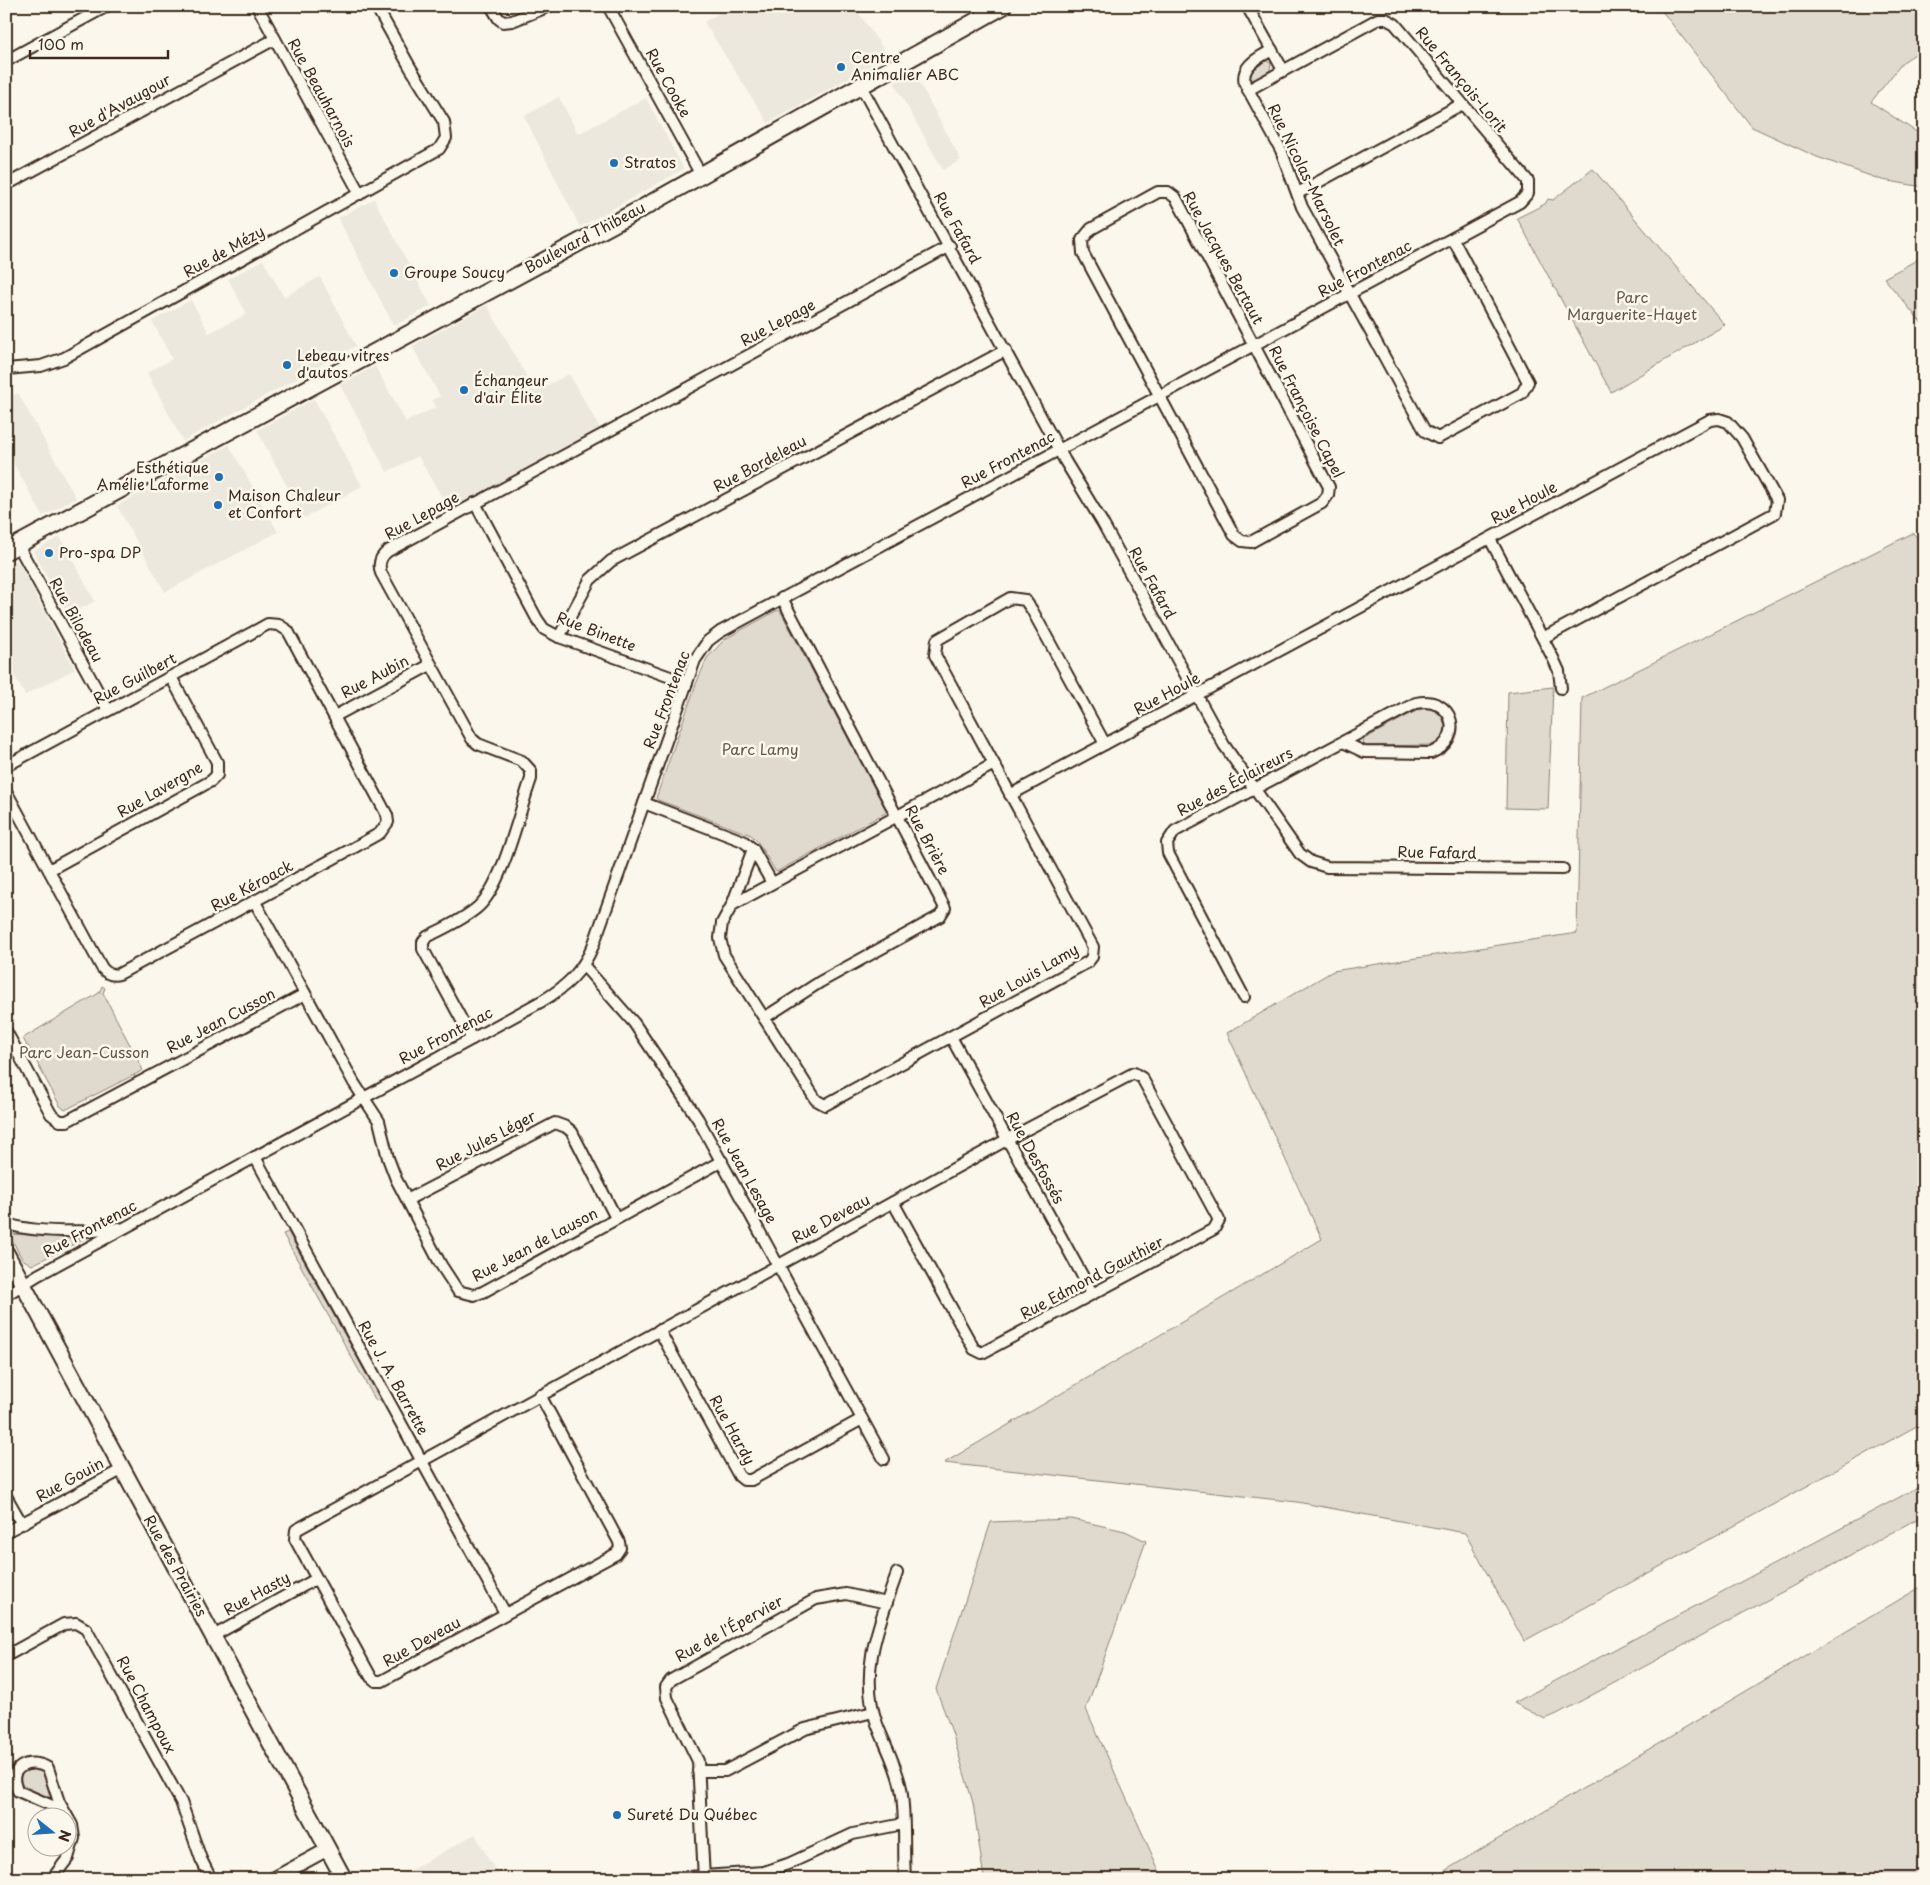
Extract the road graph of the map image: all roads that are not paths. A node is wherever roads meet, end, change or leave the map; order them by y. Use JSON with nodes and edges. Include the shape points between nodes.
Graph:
{"nodes":[{"id":1,"x":257,"y":6,"type":"edge"},
{"id":2,"x":376,"y":6,"type":"edge"},
{"id":3,"x":491,"y":6,"type":"edge"},
{"id":4,"x":550,"y":6,"type":"edge"},
{"id":5,"x":608,"y":6,"type":"edge"},
{"id":6,"x":1003,"y":6,"type":"edge"},
{"id":7,"x":1247,"y":6,"type":"edge"},
{"id":8,"x":104,"y":7,"type":"edge"},
{"id":9,"x":274,"y":39,"type":"junction"},
{"id":10,"x":1272,"y":50,"type":"junction"},
{"id":11,"x":6,"y":61,"type":"edge"},
{"id":12,"x":1283,"y":70,"type":"junction"},
{"id":13,"x":861,"y":86,"type":"junction"},
{"id":14,"x":1248,"y":90,"type":"junction"},
{"id":15,"x":1462,"y":104,"type":"junction"},
{"id":16,"x":701,"y":175,"type":"junction"},
{"id":17,"x":6,"y":185,"type":"edge"},
{"id":18,"x":1298,"y":193,"type":"junction"},
{"id":19,"x":1528,"y":193,"type":"joint"},
{"id":20,"x":360,"y":194,"type":"junction"},
{"id":21,"x":1452,"y":239,"type":"junction"},
{"id":22,"x":950,"y":246,"type":"junction"},
{"id":23,"x":1349,"y":294,"type":"junction"},
{"id":24,"x":1254,"y":344,"type":"junction"},
{"id":25,"x":1006,"y":350,"type":"junction"},
{"id":26,"x":6,"y":369,"type":"edge"},
{"id":27,"x":1160,"y":395,"type":"junction"},
{"id":28,"x":1059,"y":450,"type":"junction"},
{"id":29,"x":475,"y":503,"type":"junction"},
{"id":30,"x":1490,"y":539,"type":"junction"},
{"id":31,"x":12,"y":548,"type":"edge"},
{"id":32,"x":782,"y":598,"type":"junction"},
{"id":33,"x":279,"y":625,"type":"joint"},
{"id":34,"x":559,"y":637,"type":"junction"},
{"id":35,"x":1543,"y":638,"type":"junction"},
{"id":36,"x":430,"y":665,"type":"junction"},
{"id":37,"x":171,"y":677,"type":"junction"},
{"id":38,"x":687,"y":683,"type":"junction"},
{"id":39,"x":1561,"y":688,"type":"dead end"},
{"id":40,"x":1197,"y":695,"type":"junction"},
{"id":41,"x":108,"y":710,"type":"junction"},
{"id":42,"x":335,"y":716,"type":"junction"},
{"id":43,"x":1343,"y":742,"type":"junction"},
{"id":44,"x":1105,"y":744,"type":"junction"},
{"id":45,"x":994,"y":764,"type":"junction"},
{"id":46,"x":6,"y":766,"type":"edge"},
{"id":47,"x":1255,"y":788,"type":"junction"},
{"id":48,"x":6,"y":791,"type":"edge"},
{"id":49,"x":1010,"y":794,"type":"junction"},
{"id":50,"x":644,"y":804,"type":"junction"},
{"id":51,"x":897,"y":816,"type":"junction"},
{"id":52,"x":753,"y":849,"type":"junction"},
{"id":53,"x":1563,"y":869,"type":"dead end"},
{"id":54,"x":49,"y":870,"type":"junction"},
{"id":55,"x":772,"y":883,"type":"junction"},
{"id":56,"x":254,"y":902,"type":"junction"},
{"id":57,"x":732,"y":905,"type":"junction"},
{"id":58,"x":584,"y":966,"type":"junction"},
{"id":59,"x":305,"y":994,"type":"junction"},
{"id":60,"x":1244,"y":997,"type":"dead end"},
{"id":61,"x":764,"y":1018,"type":"junction"},
{"id":62,"x":6,"y":1031,"type":"edge"},
{"id":63,"x":951,"y":1037,"type":"junction"},
{"id":64,"x":472,"y":1039,"type":"junction"},
{"id":65,"x":1137,"y":1073,"type":"joint"},
{"id":66,"x":364,"y":1096,"type":"junction"},
{"id":67,"x":1008,"y":1139,"type":"junction"},
{"id":68,"x":255,"y":1157,"type":"junction"},
{"id":69,"x":722,"y":1161,"type":"junction"},
{"id":70,"x":407,"y":1200,"type":"junction"},
{"id":71,"x":893,"y":1202,"type":"junction"},
{"id":72,"x":616,"y":1218,"type":"junction"},
{"id":73,"x":6,"y":1224,"type":"edge"},
{"id":74,"x":130,"y":1225,"type":"junction"},
{"id":75,"x":6,"y":1253,"type":"edge"},
{"id":76,"x":778,"y":1264,"type":"junction"},
{"id":77,"x":23,"y":1284,"type":"junction"},
{"id":78,"x":1092,"y":1293,"type":"junction"},
{"id":79,"x":6,"y":1295,"type":"edge"},
{"id":80,"x":659,"y":1330,"type":"junction"},
{"id":81,"x":540,"y":1395,"type":"junction"},
{"id":82,"x":862,"y":1420,"type":"junction"},
{"id":83,"x":884,"y":1459,"type":"dead end"},
{"id":84,"x":421,"y":1460,"type":"junction"},
{"id":85,"x":123,"y":1469,"type":"junction"},
{"id":86,"x":6,"y":1496,"type":"edge"},
{"id":87,"x":22,"y":1524,"type":"junction"},
{"id":88,"x":6,"y":1532,"type":"edge"},
{"id":89,"x":897,"y":1573,"type":"dead end"},
{"id":90,"x":316,"y":1579,"type":"junction"},
{"id":91,"x":887,"y":1603,"type":"junction"},
{"id":92,"x":505,"y":1613,"type":"junction"},
{"id":93,"x":213,"y":1636,"type":"junction"},
{"id":94,"x":6,"y":1656,"type":"edge"},
{"id":95,"x":873,"y":1712,"type":"junction"},
{"id":96,"x":698,"y":1772,"type":"junction"},
{"id":97,"x":64,"y":1811,"type":"joint"},
{"id":98,"x":902,"y":1824,"type":"junction"},
{"id":99,"x":328,"y":1849,"type":"junction"},
{"id":100,"x":68,"y":1858,"type":"edge"},
{"id":101,"x":704,"y":1877,"type":"edge"},
{"id":102,"x":52,"y":1879,"type":"edge"},
{"id":103,"x":211,"y":1879,"type":"edge"},
{"id":104,"x":273,"y":1879,"type":"edge"},
{"id":105,"x":344,"y":1879,"type":"edge"},
{"id":106,"x":657,"y":1879,"type":"edge"},
{"id":107,"x":905,"y":1879,"type":"edge"}],
"edges":[{"from":1,"to":9,"type":"street","name":"Rue Beauharnois"},
{"from":2,"to":20,"type":"street","name":"Rue de Mézy","via":[[444,122],[446,138],[435,152]]},
{"from":3,"to":4,"type":"street","via":[[499,19],[507,22]]},
{"from":5,"to":16,"type":"street","name":"Rue Cooke"},
{"from":6,"to":13,"type":"main road","name":"Boulevard Thibeau"},
{"from":7,"to":10,"type":"street"},
{"from":8,"to":11,"type":"street"},
{"from":9,"to":17,"type":"street","name":"Rue d'Avaugour"},
{"from":9,"to":20,"type":"street","name":"Rue Beauharnois"},
{"from":10,"to":12,"type":"street"},
{"from":10,"to":14,"type":"street","name":"Rue Nicolas-Marsolet","via":[[1252,62],[1245,71],[1243,79]]},
{"from":12,"to":14,"type":"street","name":"Rue François-Lorit"},
{"from":12,"to":15,"type":"street","name":"Rue François-Lorit","via":[[1383,19],[1395,24]]},
{"from":13,"to":16,"type":"main road","name":"Boulevard Thibeau"},
{"from":13,"to":22,"type":"street","name":"Rue Fafard"},
{"from":14,"to":18,"type":"street","name":"Rue Nicolas-Marsolet","via":[[1282,150]]},
{"from":15,"to":18,"type":"street"},
{"from":15,"to":19,"type":"street","name":"Rue François-Lorit","via":[[1528,181]]},
{"from":16,"to":31,"type":"main road","name":"Boulevard Thibeau"},
{"from":18,"to":23,"type":"street","name":"Rue Nicolas-Marsolet"},
{"from":19,"to":21,"type":"street","name":"Rue Frontenac","via":[[1520,202]]},
{"from":20,"to":26,"type":"street","name":"Rue de Mézy","via":[[64,358],[41,366]]},
{"from":21,"to":23,"type":"street","name":"Rue Frontenac"},
{"from":21,"to":23,"type":"street","name":"Rue Nicolas-Marsolet","via":[[1528,382],[1522,394],[1443,437],[1432,437],[1425,432]]},
{"from":22,"to":25,"type":"street","name":"Rue Fafard"},
{"from":22,"to":29,"type":"street","name":"Rue Lepage"},
{"from":23,"to":24,"type":"street","name":"Rue Frontenac"},
{"from":24,"to":27,"type":"street","name":"Rue Frontenac"},
{"from":24,"to":27,"type":"street","name":"Rue Françoise Capel","via":[[1329,491],[1322,503],[1254,540],[1245,542],[1234,535]]},
{"from":24,"to":27,"type":"street","name":"Rue Jacques Bertaut","via":[[1173,195],[1158,192],[1099,224],[1084,236],[1081,244],[1083,254]]},
{"from":25,"to":28,"type":"street","name":"Rue Fafard"},
{"from":25,"to":34,"type":"street","name":"Rue Bordeleau","via":[[611,561],[590,580]]},
{"from":27,"to":28,"type":"street","name":"Rue Frontenac"},
{"from":28,"to":32,"type":"street","name":"Rue Frontenac"},
{"from":28,"to":40,"type":"street","name":"Rue Fafard"},
{"from":29,"to":34,"type":"street","name":"Rue Binette","via":[[537,619],[544,629]]},
{"from":29,"to":36,"type":"street","name":"Rue Lepage","via":[[388,551],[380,560],[380,574]]},
{"from":30,"to":35,"type":"street"},
{"from":30,"to":35,"type":"street","name":"Rue Houle","via":[[1714,418],[1728,422],[1738,432],[1777,500],[1776,510],[1770,517]]},
{"from":30,"to":40,"type":"street","name":"Rue Houle"},
{"from":31,"to":41,"type":"street","name":"Rue Bilodeau"},
{"from":32,"to":38,"type":"street","name":"Rue Frontenac","via":[[711,639],[698,656]]},
{"from":32,"to":51,"type":"street","name":"Rue Brière"},
{"from":33,"to":37,"type":"street","name":"Rue Guilbert","via":[[268,624]]},
{"from":33,"to":42,"type":"street","name":"Rue Kéroack","via":[[288,630]]},
{"from":34,"to":38,"type":"street","name":"Rue Binette"},
{"from":35,"to":39,"type":"street","via":[[1556,665]]},
{"from":36,"to":42,"type":"street","name":"Rue Aubin"},
{"from":36,"to":64,"type":"street","name":"Rue Lepage","via":[[472,739],[522,761],[531,771],[531,779],[490,893],[473,911],[427,937],[424,942],[423,949]]},
{"from":37,"to":41,"type":"street","name":"Rue Guilbert"},
{"from":37,"to":54,"type":"street","name":"Rue Lavergne","via":[[218,762],[216,777]]},
{"from":38,"to":50,"type":"street","name":"Rue Frontenac"},
{"from":40,"to":44,"type":"street","name":"Rue Houle"},
{"from":40,"to":47,"type":"street","name":"Rue Fafard","via":[[1224,745]]},
{"from":41,"to":46,"type":"street","name":"Rue Guilbert"},
{"from":42,"to":56,"type":"street","name":"Rue Kéroack","via":[[387,815],[387,826],[380,833]]},
{"from":43,"to":43,"type":"street","name":"Rue des Éclaireurs","via":[[1364,752],[1431,753],[1439,750],[1450,737],[1451,720],[1441,706],[1424,701]]},
{"from":43,"to":47,"type":"street","name":"Rue des Éclaireurs"},
{"from":44,"to":45,"type":"street","name":"Rue Louis Lamy","via":[[1032,610],[1025,600],[1015,597],[942,636],[935,647],[935,655]]},
{"from":44,"to":49,"type":"street","name":"Rue Houle"},
{"from":45,"to":49,"type":"street","name":"Rue Louis Lamy"},
{"from":45,"to":51,"type":"street"},
{"from":47,"to":53,"type":"street","name":"Rue Fafard","via":[[1296,849],[1316,864]]},
{"from":47,"to":60,"type":"street","name":"Rue des Éclaireurs","via":[[1175,832],[1167,843],[1168,853]]},
{"from":48,"to":54,"type":"street","name":"Rue Kéroack"},
{"from":49,"to":63,"type":"street","name":"Rue Louis Lamy","via":[[1093,947],[1093,953],[1088,962]]},
{"from":50,"to":52,"type":"street","via":[[739,838]]},
{"from":50,"to":58,"type":"street","name":"Rue Frontenac","via":[[599,933]]},
{"from":51,"to":55,"type":"street"},
{"from":51,"to":61,"type":"street","name":"Rue Brière","via":[[944,905],[943,914],[820,982]]},
{"from":52,"to":55,"type":"street"},
{"from":52,"to":57,"type":"street","name":"Rue Louis Lamy"},
{"from":54,"to":56,"type":"street","name":"Rue Kéroack","via":[[102,968],[110,975],[119,974]]},
{"from":55,"to":57,"type":"street"},
{"from":56,"to":59,"type":"street","name":"Rue Jean de Lauson"},
{"from":57,"to":61,"type":"street","name":"Rue Louis Lamy","via":[[721,928],[724,955]]},
{"from":58,"to":64,"type":"street","name":"Rue Frontenac","via":[[559,991]]},
{"from":58,"to":69,"type":"street","name":"Rue Jean Lesage","via":[[614,998],[657,1056]]},
{"from":59,"to":62,"type":"street","name":"Rue Jean Cusson","via":[[67,1121],[60,1121],[51,1114]]},
{"from":59,"to":66,"type":"street","name":"Rue Jean de Lauson"},
{"from":61,"to":63,"type":"street","name":"Rue Louis Lamy","via":[[816,1100],[826,1105]]},
{"from":63,"to":67,"type":"street","name":"Rue Desfossés"},
{"from":64,"to":66,"type":"street","name":"Rue Frontenac"},
{"from":65,"to":67,"type":"street","name":"Rue Deveau","via":[[1127,1075]]},
{"from":65,"to":78,"type":"street","name":"Rue Edmond Gauthier","via":[[1218,1217],[1218,1223],[1209,1232]]},
{"from":66,"to":68,"type":"street","name":"Rue Frontenac"},
{"from":66,"to":70,"type":"street","name":"Rue Jean de Lauson","via":[[379,1121],[390,1168]]},
{"from":67,"to":71,"type":"street","name":"Rue Deveau"},
{"from":67,"to":78,"type":"street","name":"Rue Desfossés"},
{"from":68,"to":74,"type":"street","name":"Rue Frontenac"},
{"from":68,"to":84,"type":"street","name":"Rue J. A. Barrette"},
{"from":69,"to":72,"type":"street","name":"Rue Jean de Lauson"},
{"from":69,"to":76,"type":"street","name":"Rue Jean Lesage"},
{"from":70,"to":72,"type":"street","name":"Rue Jean de Lauson","via":[[453,1286],[470,1295],[483,1292]]},
{"from":70,"to":72,"type":"street","name":"Rue Jules Léger","via":[[555,1123],[572,1132]]},
{"from":71,"to":76,"type":"street","name":"Rue Deveau"},
{"from":71,"to":78,"type":"street","name":"Rue Edmond Gauthier","via":[[979,1353],[985,1353]]},
{"from":73,"to":74,"type":"street","via":[[82,1231]]},
{"from":74,"to":77,"type":"street","name":"Rue Frontenac"},
{"from":75,"to":77,"type":"main road","name":"Rue des Prairies"},
{"from":76,"to":80,"type":"street","name":"Rue Deveau"},
{"from":76,"to":82,"type":"street","name":"Rue Jean Lesage"},
{"from":77,"to":79,"type":"street","name":"Rue Frontenac"},
{"from":77,"to":85,"type":"main road","name":"Rue des Prairies"},
{"from":80,"to":81,"type":"street","name":"Rue Deveau"},
{"from":80,"to":82,"type":"street","name":"Rue Hardy","via":[[744,1480],[751,1480]]},
{"from":81,"to":84,"type":"street","name":"Rue Deveau"},
{"from":81,"to":92,"type":"street","name":"Rue Deveau","via":[[620,1542],[620,1548],[616,1554]]},
{"from":82,"to":83,"type":"street","name":"Rue Jean Lesage"},
{"from":84,"to":90,"type":"street","name":"Rue Deveau","via":[[296,1530],[295,1539]]},
{"from":84,"to":92,"type":"street","name":"Rue J. A. Barrette"},
{"from":85,"to":87,"type":"street","name":"Rue Gouin"},
{"from":85,"to":93,"type":"main road","name":"Rue des Prairies"},
{"from":86,"to":87,"type":"street"},
{"from":87,"to":88,"type":"street","name":"Rue Gouin"},
{"from":89,"to":91,"type":"street"},
{"from":90,"to":92,"type":"street","name":"Rue Deveau","via":[[376,1681],[382,1681]]},
{"from":90,"to":93,"type":"street","name":"Rue Hasty"},
{"from":91,"to":95,"type":"street","via":[[869,1666]]},
{"from":91,"to":96,"type":"street","name":"Rue de l'Épervier","via":[[846,1594],[816,1599],[674,1676],[666,1686],[667,1698],[696,1754]]},
{"from":93,"to":99,"type":"main road","name":"Rue des Prairies"},
{"from":94,"to":103,"type":"street","name":"Rue Champoux","via":[[67,1623],[79,1624],[86,1629],[181,1802]]},
{"from":95,"to":96,"type":"street","via":[[805,1729],[725,1771]]},
{"from":95,"to":98,"type":"street","via":[[899,1778]]},
{"from":96,"to":101,"type":"street","name":"Rue de l'Épervier"},
{"from":97,"to":97,"type":"street","via":[[48,1768],[32,1762],[17,1770],[14,1780],[18,1791]]},
{"from":98,"to":101,"type":"street","via":[[853,1834],[769,1871]]},
{"from":98,"to":107,"type":"street"},
{"from":99,"to":104,"type":"street"},
{"from":99,"to":105,"type":"main road","name":"Rue des Prairies"},
{"from":100,"to":102,"type":"street"},
{"from":101,"to":106,"type":"street"}]}
